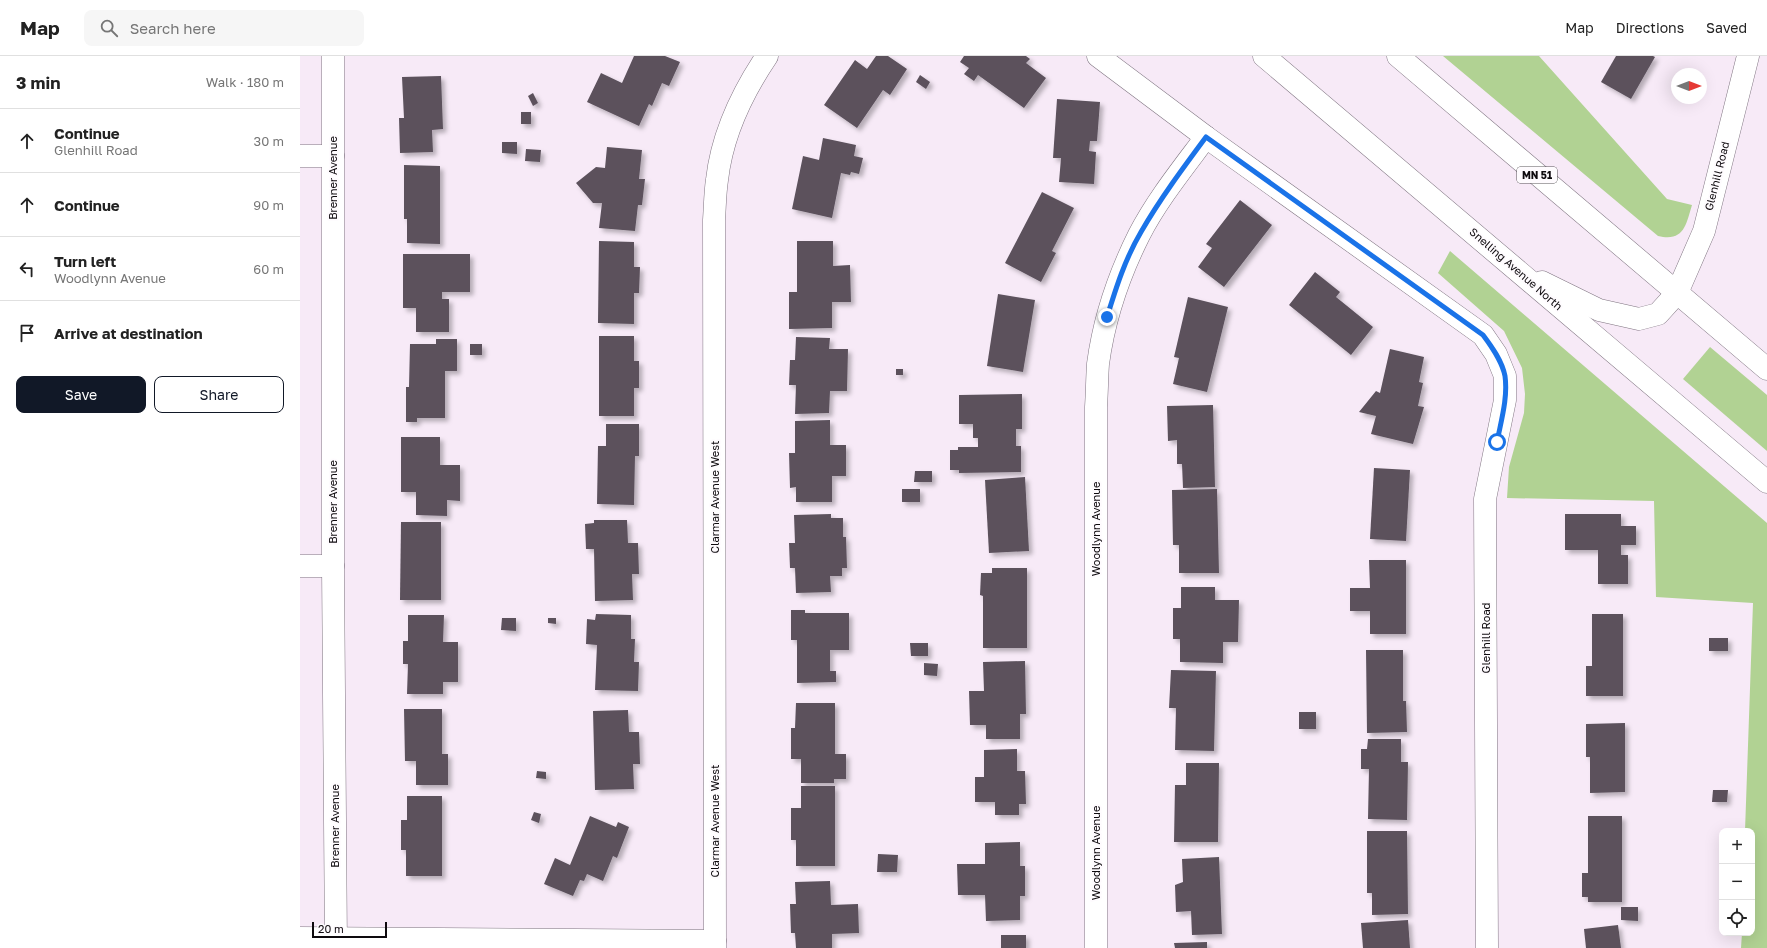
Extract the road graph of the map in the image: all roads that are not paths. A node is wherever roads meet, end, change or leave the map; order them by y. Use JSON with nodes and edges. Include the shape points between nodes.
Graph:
{"nodes":[{"id":1,"x":333,"y":56,"type":"edge"},
{"id":2,"x":767,"y":56,"type":"edge"},
{"id":3,"x":1098,"y":56,"type":"edge"},
{"id":4,"x":1264,"y":56,"type":"edge"},
{"id":5,"x":1398,"y":56,"type":"edge"},
{"id":6,"x":1748,"y":56,"type":"edge"},
{"id":7,"x":1206,"y":137,"type":"junction"},
{"id":8,"x":300,"y":156,"type":"edge"},
{"id":9,"x":333,"y":156,"type":"junction"},
{"id":10,"x":1510,"y":265,"type":"junction"},
{"id":11,"x":1677,"y":293,"type":"junction"},
{"id":12,"x":1767,"y":369,"type":"edge"},
{"id":13,"x":1767,"y":482,"type":"edge"},
{"id":14,"x":300,"y":566,"type":"edge"},
{"id":15,"x":333,"y":566,"type":"junction"},
{"id":16,"x":300,"y":938,"type":"edge"},
{"id":17,"x":336,"y":943,"type":"edge"},
{"id":18,"x":715,"y":945,"type":"edge"},
{"id":19,"x":1096,"y":948,"type":"edge"},
{"id":20,"x":1487,"y":948,"type":"edge"}],
"edges":[{"from":1,"to":9,"type":"main road","name":"Brenner Avenue"},
{"from":2,"to":18,"type":"main road","name":"Clarmar Avenue West","via":[[740,101],[726,139],[717,179],[714,220]]},
{"from":3,"to":7,"type":"main road"},
{"from":4,"to":10,"type":"main road","name":"Snelling Avenue North"},
{"from":5,"to":11,"type":"main road","number":"MN 51"},
{"from":6,"to":11,"type":"main road","name":"Glenhill Road","via":[[1704,231]]},
{"from":7,"to":19,"type":"main road","name":"Woodlynn Avenue","via":[[1164,195],[1140,234],[1121,274],[1107,317],[1098,364]]},
{"from":7,"to":20,"type":"main road","name":"Glenhill Road","via":[[1483,335],[1496,354],[1505,376],[1505,400],[1485,499]]},
{"from":8,"to":9,"type":"main road"},
{"from":9,"to":15,"type":"main road","name":"Brenner Avenue"},
{"from":10,"to":11,"type":"main road","name":"Glenhill Road","via":[[1599,310],[1639,319],[1658,314]]},
{"from":10,"to":13,"type":"main road","name":"Snelling Avenue North"},
{"from":11,"to":12,"type":"main road","number":"MN 51"},
{"from":14,"to":15,"type":"main road"},
{"from":15,"to":17,"type":"main road","name":"Brenner Avenue"},
{"from":16,"to":17,"type":"main road"},
{"from":17,"to":18,"type":"main road"}]}
